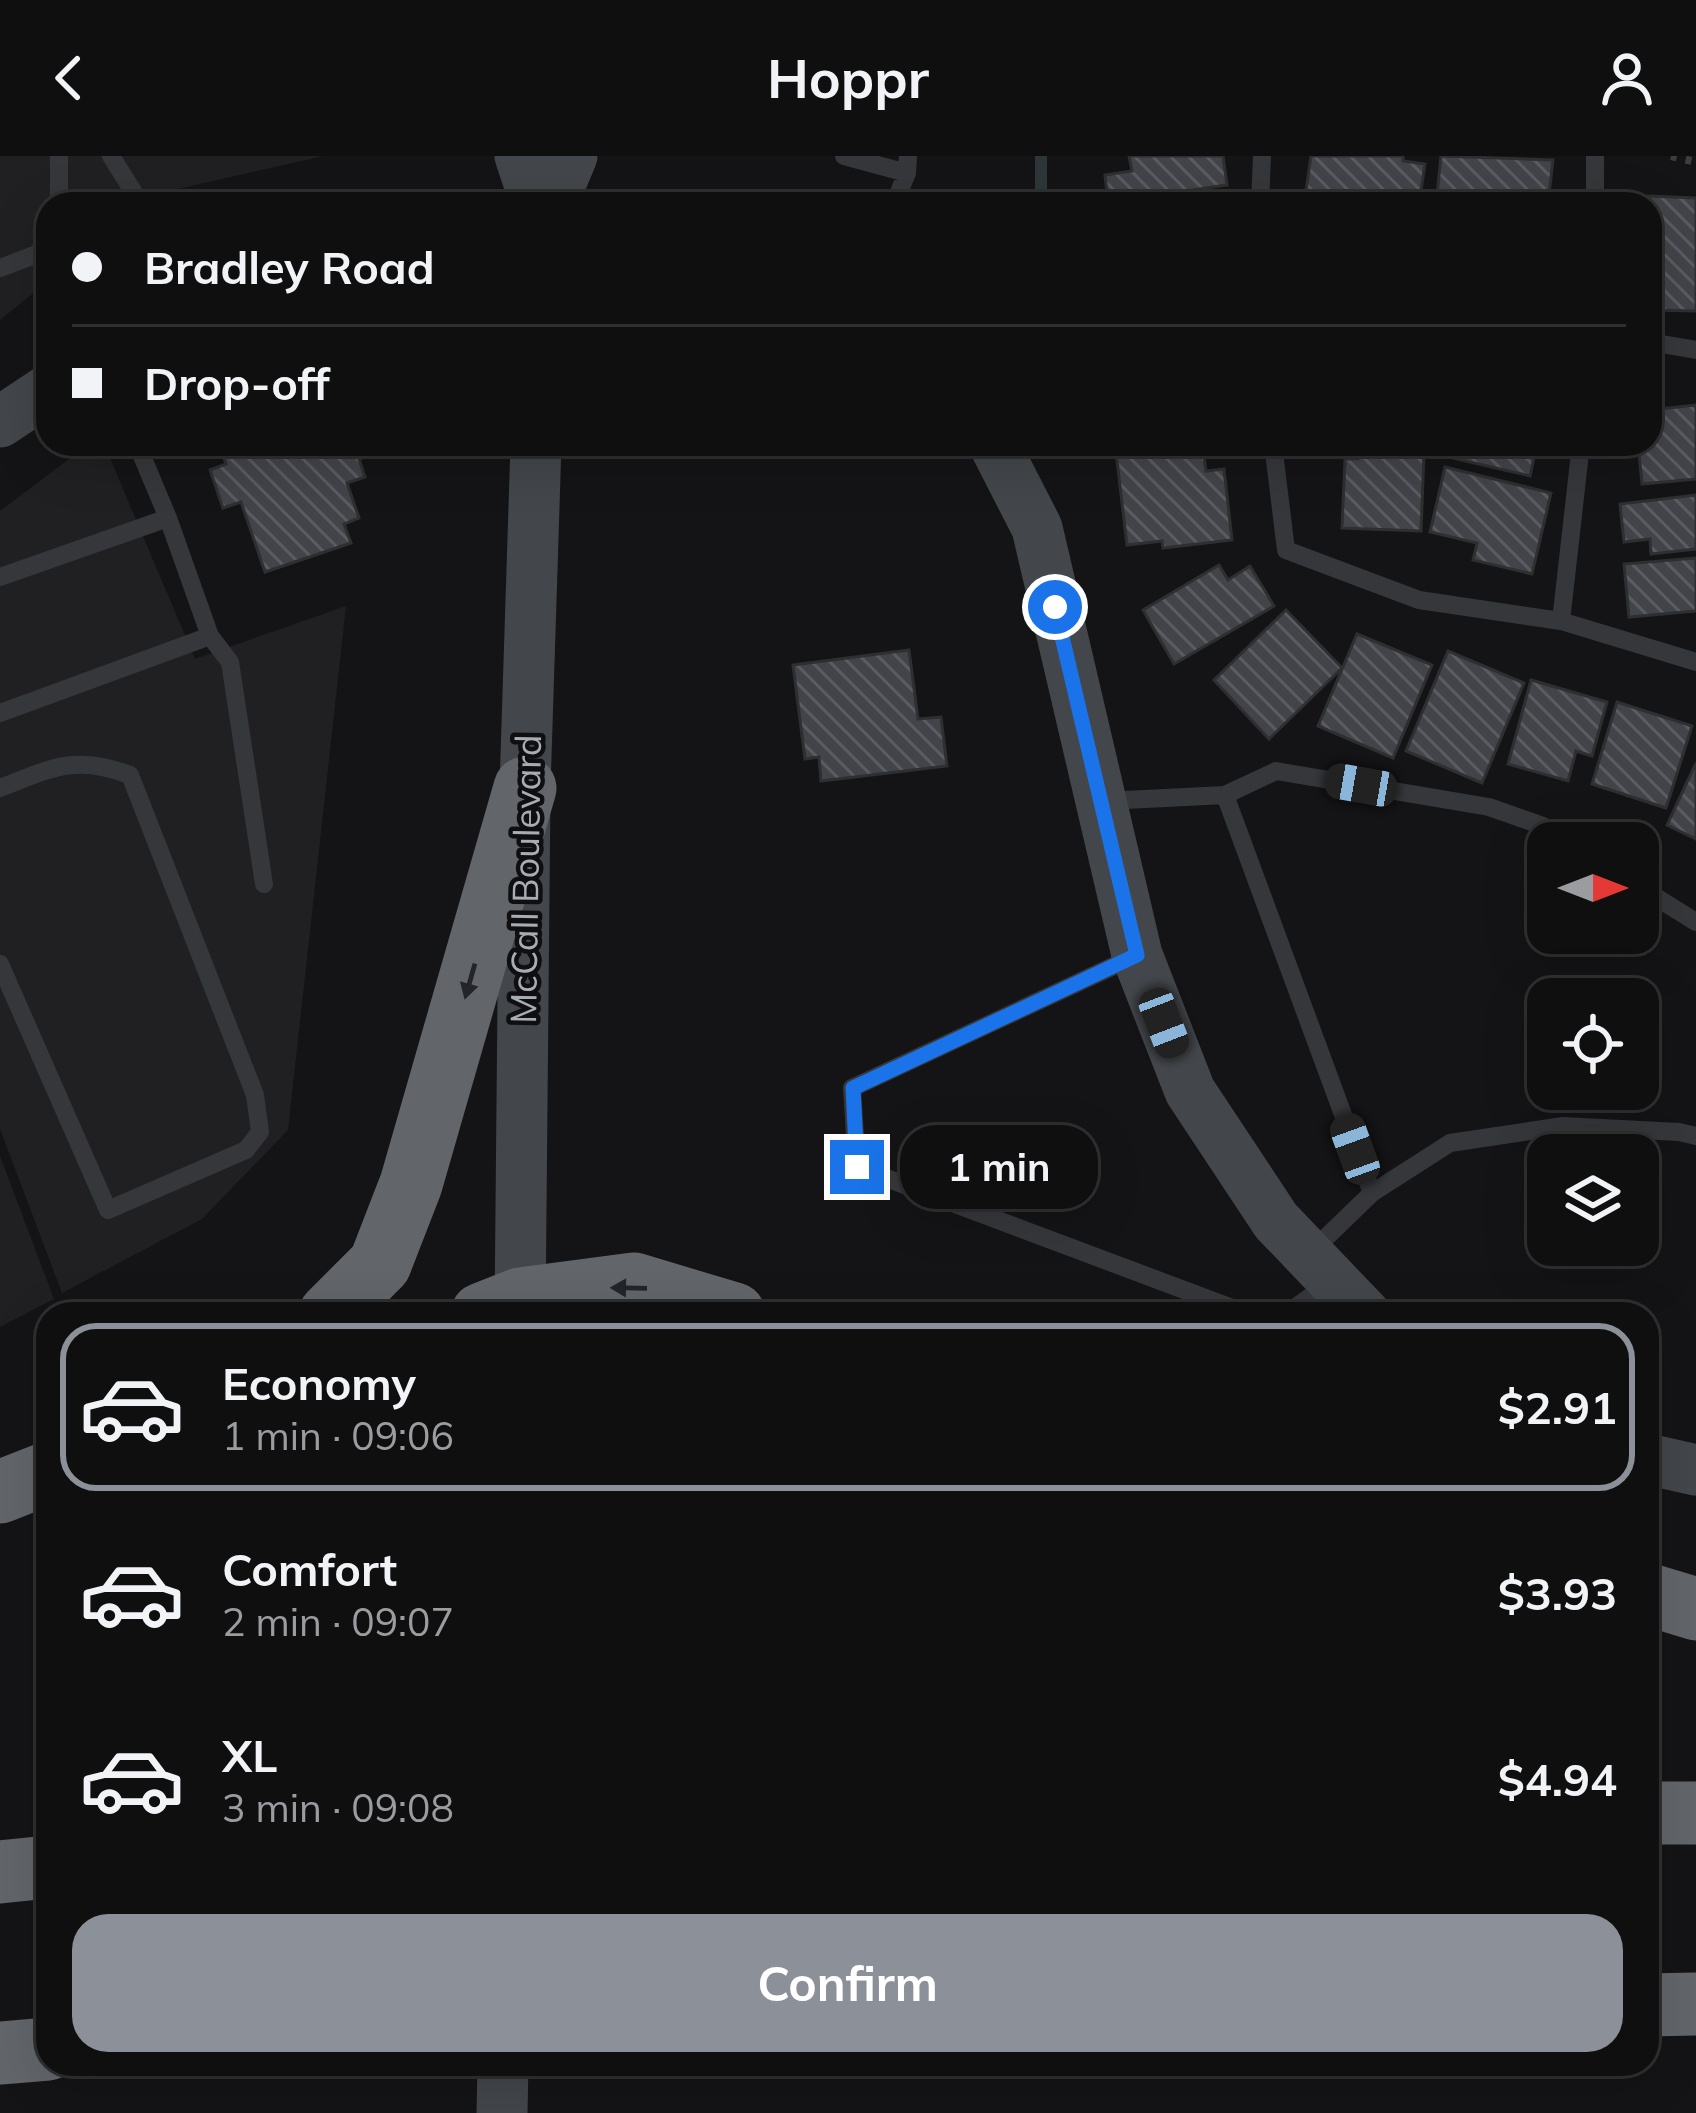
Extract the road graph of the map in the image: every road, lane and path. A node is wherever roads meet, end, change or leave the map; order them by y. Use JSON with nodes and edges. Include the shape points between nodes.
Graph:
{"nodes":[{"id":1,"x":59,"y":156,"type":"edge"},
{"id":2,"x":110,"y":156,"type":"edge"},
{"id":3,"x":520,"y":156,"type":"edge"},
{"id":4,"x":572,"y":156,"type":"edge"},
{"id":5,"x":844,"y":156,"type":"edge"},
{"id":6,"x":1262,"y":156,"type":"edge"},
{"id":7,"x":1595,"y":156,"type":"edge"},
{"id":8,"x":1671,"y":156,"type":"edge"},
{"id":9,"x":1696,"y":162,"type":"edge"},
{"id":10,"x":908,"y":165,"type":"edge"},
{"id":11,"x":59,"y":192,"type":"edge"},
{"id":12,"x":133,"y":192,"type":"edge"},
{"id":13,"x":532,"y":192,"type":"edge"},
{"id":14,"x":557,"y":192,"type":"edge"},
{"id":15,"x":1260,"y":192,"type":"edge"},
{"id":16,"x":1595,"y":192,"type":"edge"},
{"id":17,"x":36,"y":254,"type":"edge"},
{"id":18,"x":0,"y":268,"type":"edge"},
{"id":19,"x":1662,"y":344,"type":"edge"},
{"id":20,"x":1696,"y":350,"type":"edge"},
{"id":21,"x":36,"y":398,"type":"edge"},
{"id":22,"x":0,"y":422,"type":"edge"},
{"id":23,"x":142,"y":456,"type":"edge"},
{"id":24,"x":536,"y":456,"type":"edge"},
{"id":25,"x":1000,"y":456,"type":"edge"},
{"id":26,"x":1274,"y":456,"type":"edge"},
{"id":27,"x":1580,"y":456,"type":"edge"},
{"id":28,"x":168,"y":518,"type":"junction"},
{"id":29,"x":0,"y":577,"type":"edge"},
{"id":30,"x":1561,"y":621,"type":"junction"},
{"id":31,"x":210,"y":636,"type":"junction"},
{"id":32,"x":1696,"y":662,"type":"edge"},
{"id":33,"x":0,"y":713,"type":"edge"},
{"id":34,"x":0,"y":788,"type":"edge"},
{"id":35,"x":525,"y":788,"type":"junction"},
{"id":36,"x":1225,"y":795,"type":"junction"},
{"id":37,"x":1101,"y":802,"type":"junction"},
{"id":38,"x":1532,"y":822,"type":"edge"},
{"id":39,"x":264,"y":884,"type":"dead end"},
{"id":40,"x":1659,"y":899,"type":"edge"},
{"id":41,"x":1696,"y":922,"type":"edge"},
{"id":42,"x":1137,"y":955,"type":"junction"},
{"id":43,"x":0,"y":964,"type":"edge"},
{"id":44,"x":1696,"y":1136,"type":"edge"},
{"id":45,"x":1372,"y":1193,"type":"junction"},
{"id":46,"x":1335,"y":1283,"type":"edge"},
{"id":47,"x":342,"y":1302,"type":"edge"},
{"id":48,"x":507,"y":1302,"type":"edge"},
{"id":49,"x":541,"y":1302,"type":"edge"},
{"id":50,"x":695,"y":1302,"type":"edge"},
{"id":51,"x":1216,"y":1302,"type":"edge"},
{"id":52,"x":1305,"y":1302,"type":"edge"},
{"id":53,"x":1659,"y":1462,"type":"edge"},
{"id":54,"x":1696,"y":1470,"type":"edge"},
{"id":55,"x":36,"y":1478,"type":"edge"},
{"id":56,"x":0,"y":1492,"type":"edge"},
{"id":57,"x":1659,"y":1598,"type":"edge"},
{"id":58,"x":1696,"y":1609,"type":"edge"},
{"id":59,"x":1696,"y":1813,"type":"edge"},
{"id":60,"x":1659,"y":1814,"type":"edge"},
{"id":61,"x":36,"y":1869,"type":"edge"},
{"id":62,"x":0,"y":1872,"type":"edge"},
{"id":63,"x":1696,"y":2004,"type":"edge"},
{"id":64,"x":1659,"y":2005,"type":"edge"},
{"id":65,"x":36,"y":2050,"type":"edge"},
{"id":66,"x":0,"y":2053,"type":"edge"},
{"id":67,"x":503,"y":2076,"type":"edge"},
{"id":68,"x":502,"y":2113,"type":"edge"}],
"edges":[{"from":1,"to":11,"type":"lane"},
{"from":2,"to":12,"type":"lane"},
{"from":3,"to":13,"type":"main road"},
{"from":4,"to":14,"type":"main road"},
{"from":5,"to":10,"type":"lane"},
{"from":6,"to":15,"type":"lane"},
{"from":7,"to":16,"type":"lane"},
{"from":8,"to":9,"type":"path"},
{"from":17,"to":18,"type":"lane"},
{"from":19,"to":20,"type":"lane"},
{"from":21,"to":22,"type":"main road"},
{"from":23,"to":28,"type":"lane"},
{"from":24,"to":35,"type":"main road","name":"McCall Boulevard"},
{"from":25,"to":37,"type":"main road","via":[[1037,529]]},
{"from":26,"to":30,"type":"lane","via":[[1286,550],[1419,600]]},
{"from":27,"to":30,"type":"lane"},
{"from":28,"to":29,"type":"lane"},
{"from":28,"to":31,"type":"lane"},
{"from":30,"to":32,"type":"lane"},
{"from":31,"to":33,"type":"lane"},
{"from":31,"to":39,"type":"lane","via":[[230,662]]},
{"from":34,"to":43,"type":"lane","via":[[68,762],[130,775],[255,1095],[260,1132],[246,1150],[108,1210]]},
{"from":35,"to":47,"type":"highway","one_way":true,"via":[[411,1184],[380,1264]]},
{"from":35,"to":48,"type":"main road","name":"McCall Boulevard"},
{"from":36,"to":37,"type":"lane"},
{"from":36,"to":38,"type":"lane","via":[[1276,771],[1489,807]]},
{"from":36,"to":45,"type":"lane"},
{"from":37,"to":42,"type":"main road"},
{"from":40,"to":41,"type":"lane"},
{"from":42,"to":46,"type":"main road","via":[[1190,1091],[1276,1221]]},
{"from":42,"to":51,"type":"lane","via":[[853,1088],[857,1167]]},
{"from":44,"to":45,"type":"lane","via":[[1562,1126],[1450,1143]]},
{"from":45,"to":46,"type":"lane"},
{"from":46,"to":52,"type":"lane"},
{"from":50,"to":49,"type":"highway","one_way":true,"via":[[634,1283]]},
{"from":53,"to":54,"type":"main road"},
{"from":55,"to":56,"type":"highway"},
{"from":57,"to":58,"type":"highway"},
{"from":59,"to":60,"type":"highway"},
{"from":61,"to":62,"type":"highway"},
{"from":63,"to":64,"type":"highway"},
{"from":65,"to":66,"type":"highway"},
{"from":67,"to":68,"type":"main road"}]}
